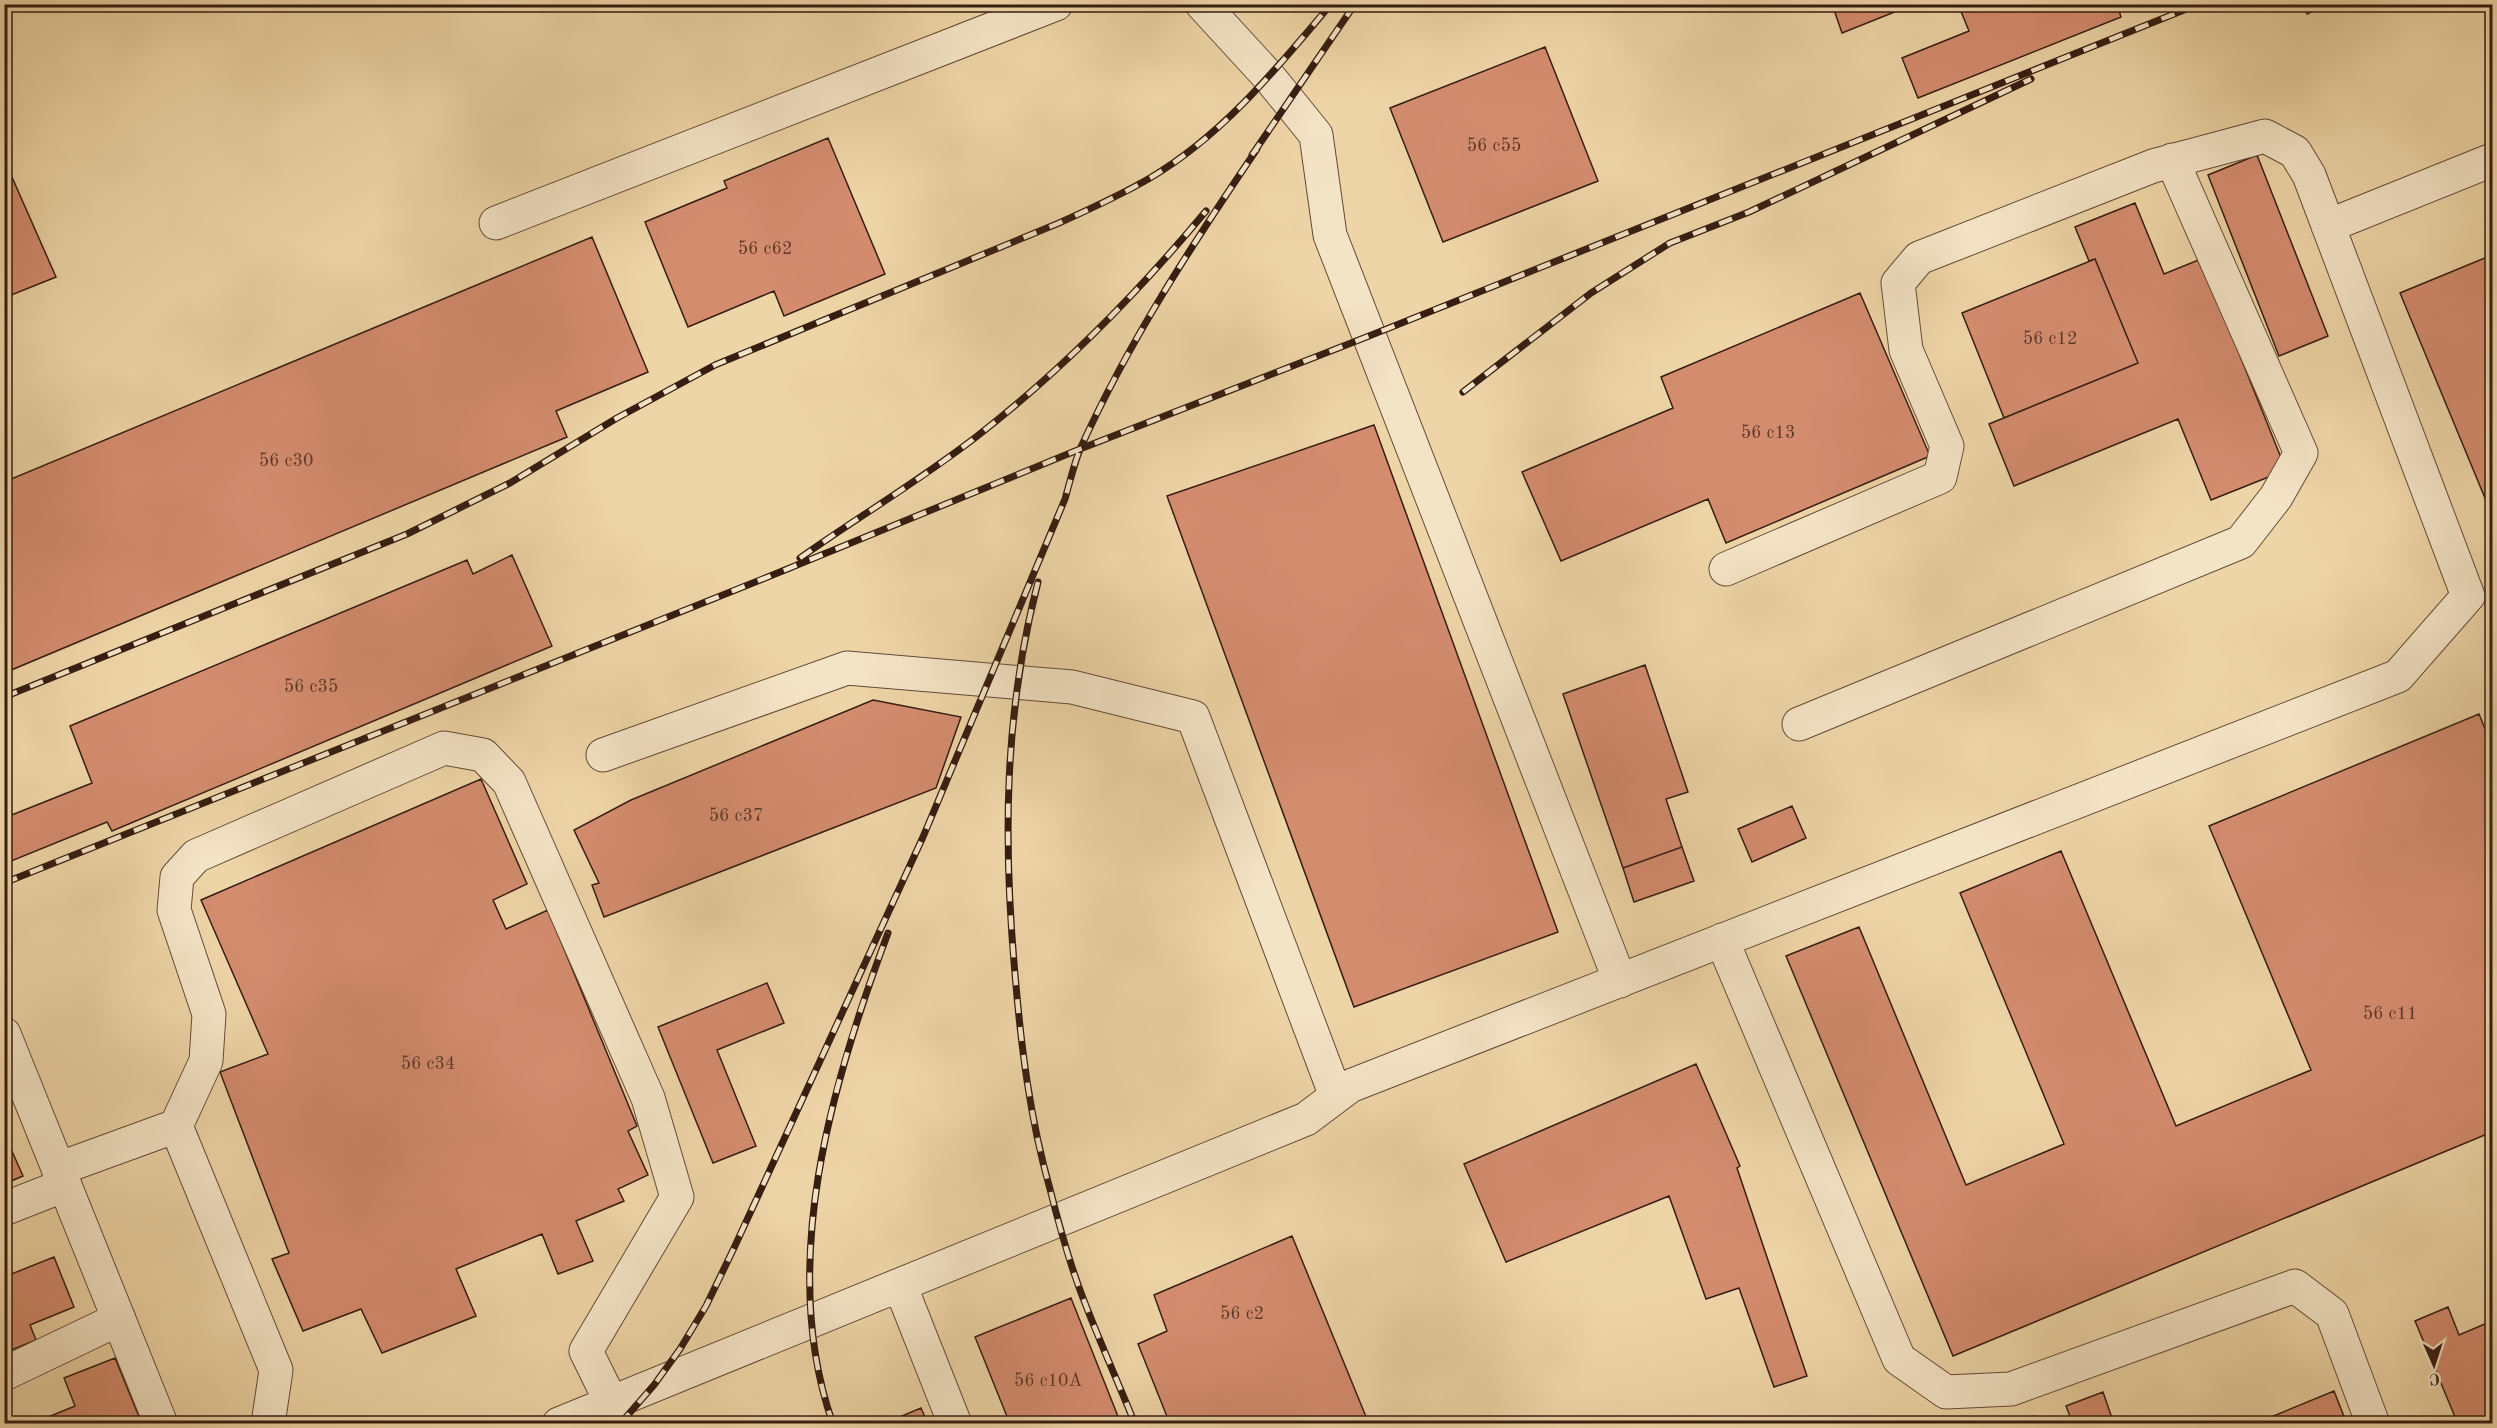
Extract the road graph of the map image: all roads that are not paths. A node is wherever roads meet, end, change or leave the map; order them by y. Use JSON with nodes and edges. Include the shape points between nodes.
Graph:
{"nodes":[{"id":1,"x":1056,"y":4,"type":"edge"},
{"id":2,"x":1202,"y":4,"type":"edge"},
{"id":3,"x":2172,"y":160,"type":"junction"},
{"id":4,"x":2493,"y":160,"type":"edge"},
{"id":5,"x":496,"y":223,"type":"dead end"},
{"id":6,"x":2328,"y":226,"type":"junction"},
{"id":7,"x":1726,"y":569,"type":"dead end"},
{"id":8,"x":1799,"y":724,"type":"dead end"},
{"id":9,"x":603,"y":755,"type":"dead end"},
{"id":10,"x":1722,"y":940,"type":"junction"},
{"id":11,"x":1620,"y":981,"type":"junction"},
{"id":12,"x":4,"y":1034,"type":"edge"},
{"id":13,"x":1336,"y":1096,"type":"junction"},
{"id":14,"x":176,"y":1126,"type":"junction"},
{"id":15,"x":62,"y":1177,"type":"junction"},
{"id":16,"x":4,"y":1209,"type":"edge"},
{"id":17,"x":900,"y":1285,"type":"junction"},
{"id":18,"x":119,"y":1319,"type":"junction"},
{"id":19,"x":4,"y":1374,"type":"edge"},
{"id":20,"x":612,"y":1402,"type":"junction"},
{"id":21,"x":161,"y":1424,"type":"edge"},
{"id":22,"x":268,"y":1424,"type":"edge"},
{"id":23,"x":559,"y":1424,"type":"edge"},
{"id":24,"x":955,"y":1424,"type":"edge"},
{"id":25,"x":2373,"y":1424,"type":"edge"}],
"edges":[{"from":1,"to":5,"type":"lane"},
{"from":2,"to":11,"type":"lane","via":[[1316,135],[1330,236]]},
{"from":3,"to":6,"type":"lane","via":[[2265,136],[2295,152],[2309,175]]},
{"from":3,"to":7,"type":"lane","via":[[1918,258],[1898,283],[1906,350],[1947,446],[1940,477]]},
{"from":3,"to":8,"type":"lane","via":[[2301,453],[2276,497],[2241,542]]},
{"from":4,"to":6,"type":"lane"},
{"from":6,"to":10,"type":"lane","via":[[2468,596],[2398,676]]},
{"from":9,"to":13,"type":"lane","via":[[847,668],[1072,687],[1193,717]]},
{"from":10,"to":11,"type":"lane"},
{"from":10,"to":25,"type":"lane","via":[[1899,1359],[1946,1392],[2011,1389],[2295,1286],[2332,1314]]},
{"from":11,"to":13,"type":"lane","via":[[1350,1086]]},
{"from":12,"to":15,"type":"lane"},
{"from":13,"to":17,"type":"lane","via":[[1306,1119]]},
{"from":14,"to":15,"type":"lane"},
{"from":14,"to":20,"type":"lane","via":[[206,1061],[209,1014],[174,910],[177,877],[196,856],[444,748],[483,755],[509,782],[537,843],[648,1098],[677,1197],[586,1351]]},
{"from":14,"to":22,"type":"lane","via":[[276,1370]]},
{"from":15,"to":16,"type":"lane"},
{"from":15,"to":18,"type":"lane"},
{"from":17,"to":20,"type":"lane"},
{"from":17,"to":24,"type":"lane"},
{"from":18,"to":19,"type":"lane"},
{"from":18,"to":21,"type":"lane"},
{"from":20,"to":23,"type":"lane"}]}
